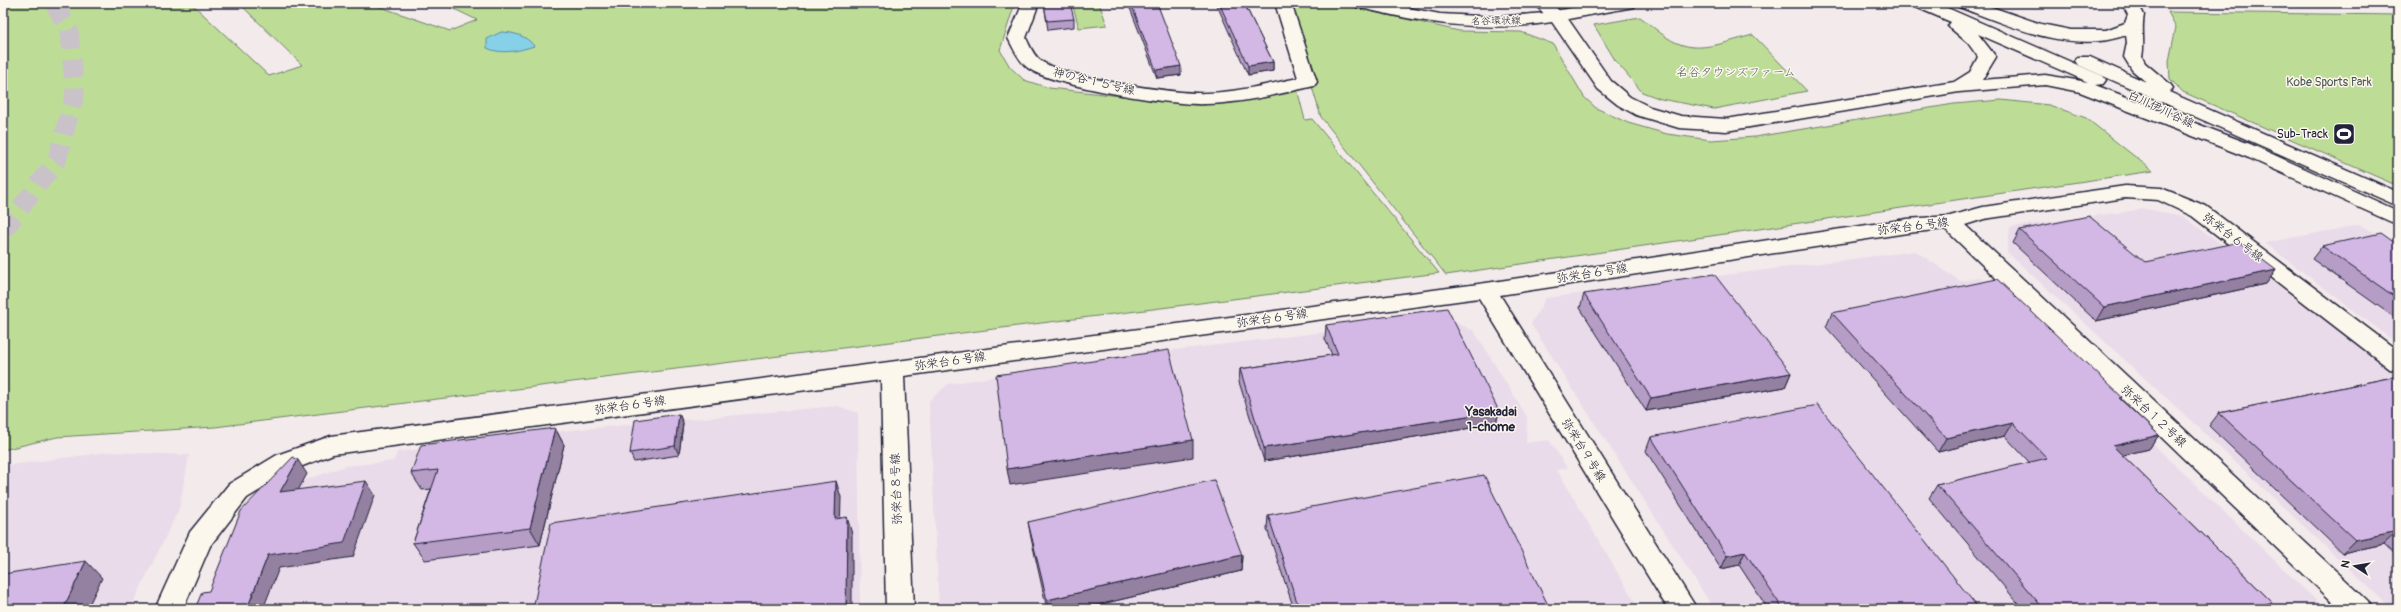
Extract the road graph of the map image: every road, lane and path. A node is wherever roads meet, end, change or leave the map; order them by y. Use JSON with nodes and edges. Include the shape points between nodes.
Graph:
{"nodes":[{"id":1,"x":1031,"y":3,"type":"edge"},
{"id":2,"x":1283,"y":3,"type":"edge"},
{"id":3,"x":1363,"y":3,"type":"edge"},
{"id":4,"x":1628,"y":3,"type":"edge"},
{"id":5,"x":1916,"y":3,"type":"edge"},
{"id":6,"x":1922,"y":3,"type":"edge"},
{"id":7,"x":1953,"y":3,"type":"edge"},
{"id":8,"x":1965,"y":3,"type":"edge"},
{"id":9,"x":2130,"y":3,"type":"edge"},
{"id":10,"x":1548,"y":9,"type":"edge"},
{"id":11,"x":2133,"y":26,"type":"junction"},
{"id":12,"x":1959,"y":87,"type":"junction"},
{"id":13,"x":2244,"y":131,"type":"junction"},
{"id":14,"x":2256,"y":154,"type":"junction"},
{"id":15,"x":2398,"y":200,"type":"edge"},
{"id":16,"x":2398,"y":219,"type":"edge"},
{"id":17,"x":1950,"y":222,"type":"junction"},
{"id":18,"x":1486,"y":290,"type":"junction"},
{"id":19,"x":2398,"y":363,"type":"edge"},
{"id":20,"x":892,"y":368,"type":"junction"},
{"id":21,"x":169,"y":609,"type":"edge"},
{"id":22,"x":900,"y":609,"type":"edge"},
{"id":23,"x":1683,"y":609,"type":"edge"},
{"id":24,"x":2358,"y":609,"type":"edge"}],
"edges":[{"from":1,"to":2,"type":"street","name":"神の谷１５号線","via":[[1017,38],[1024,52],[1037,67],[1064,77],[1165,96],[1224,97],[1308,82]]},
{"from":3,"to":10,"type":"street","name":"名谷環状線","via":[[1421,17],[1471,21],[1518,21]]},
{"from":4,"to":10,"type":"street","name":"名谷環状線"},
{"from":5,"to":12,"type":"street","via":[[1963,30],[1974,39],[1987,57],[1977,75]]},
{"from":6,"to":14,"type":"street","name":"白川伊川谷線","via":[[2086,74]]},
{"from":7,"to":13,"type":"street","name":"白川伊川谷線"},
{"from":8,"to":11,"type":"street","via":[[2035,27],[2077,35],[2108,34]]},
{"from":9,"to":11,"type":"street","via":[[2136,15]]},
{"from":10,"to":12,"type":"street","via":[[1565,26],[1604,85],[1624,101],[1643,111],[1679,122],[1726,125]]},
{"from":11,"to":13,"type":"street","via":[[2136,43],[2133,57],[2148,76],[2169,91]]},
{"from":12,"to":14,"type":"street","via":[[2045,80],[2063,82],[2118,99]]},
{"from":13,"to":15,"type":"street","name":"白川伊川谷線"},
{"from":14,"to":16,"type":"street","name":"白川伊川谷線"},
{"from":17,"to":18,"type":"street","name":"弥栄台６号線","via":[[1900,227]]},
{"from":17,"to":19,"type":"street","name":"弥栄台６号線","via":[[1983,213],[2125,192],[2161,194],[2199,211]]},
{"from":17,"to":24,"type":"street","name":"弥栄台１２号線"},
{"from":18,"to":20,"type":"street","name":"弥栄台６号線"},
{"from":18,"to":23,"type":"street","name":"弥栄台９号線"},
{"from":20,"to":21,"type":"street","name":"弥栄台６号線","via":[[331,445],[286,462],[238,491],[199,540]]},
{"from":20,"to":22,"type":"street","name":"弥栄台８号線"}]}
